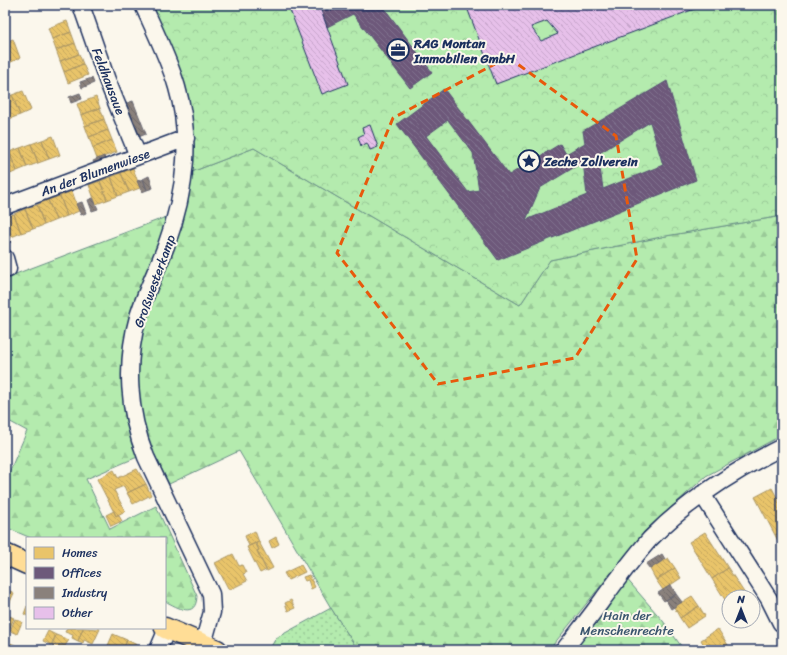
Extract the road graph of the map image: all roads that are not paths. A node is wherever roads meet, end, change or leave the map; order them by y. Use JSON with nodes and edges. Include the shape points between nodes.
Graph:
{"nodes":[{"id":1,"x":82,"y":5,"type":"edge"},
{"id":2,"x":143,"y":5,"type":"edge"},
{"id":3,"x":186,"y":138,"type":"junction"},
{"id":4,"x":138,"y":156,"type":"junction"},
{"id":5,"x":5,"y":206,"type":"edge"},
{"id":6,"x":782,"y":447,"type":"edge"},
{"id":7,"x":702,"y":494,"type":"junction"},
{"id":8,"x":5,"y":554,"type":"edge"},
{"id":9,"x":26,"y":564,"type":"edge"},
{"id":10,"x":781,"y":623,"type":"edge"},
{"id":11,"x":166,"y":629,"type":"edge"},
{"id":12,"x":210,"y":647,"type":"edge"},
{"id":13,"x":158,"y":650,"type":"edge"},
{"id":14,"x":564,"y":650,"type":"edge"}],
"edges":[{"from":1,"to":4,"type":"street","name":"Feldhausaue","via":[[107,80]]},
{"from":2,"to":3,"type":"street","name":"Großwesterkamp","via":[[179,88]]},
{"from":3,"to":4,"type":"street","name":"An der Blumenwiese"},
{"from":3,"to":12,"type":"street","name":"Großwesterkamp","via":[[181,196],[173,227],[138,317],[130,376],[135,422],[140,441],[211,594]]},
{"from":4,"to":5,"type":"street","name":"An der Blumenwiese"},
{"from":6,"to":7,"type":"street","via":[[749,464]]},
{"from":7,"to":10,"type":"street","via":[[769,599]]},
{"from":7,"to":14,"type":"street","via":[[647,543]]},
{"from":8,"to":9,"type":"main road"},
{"from":11,"to":12,"type":"main road"},
{"from":11,"to":13,"type":"street"}]}
